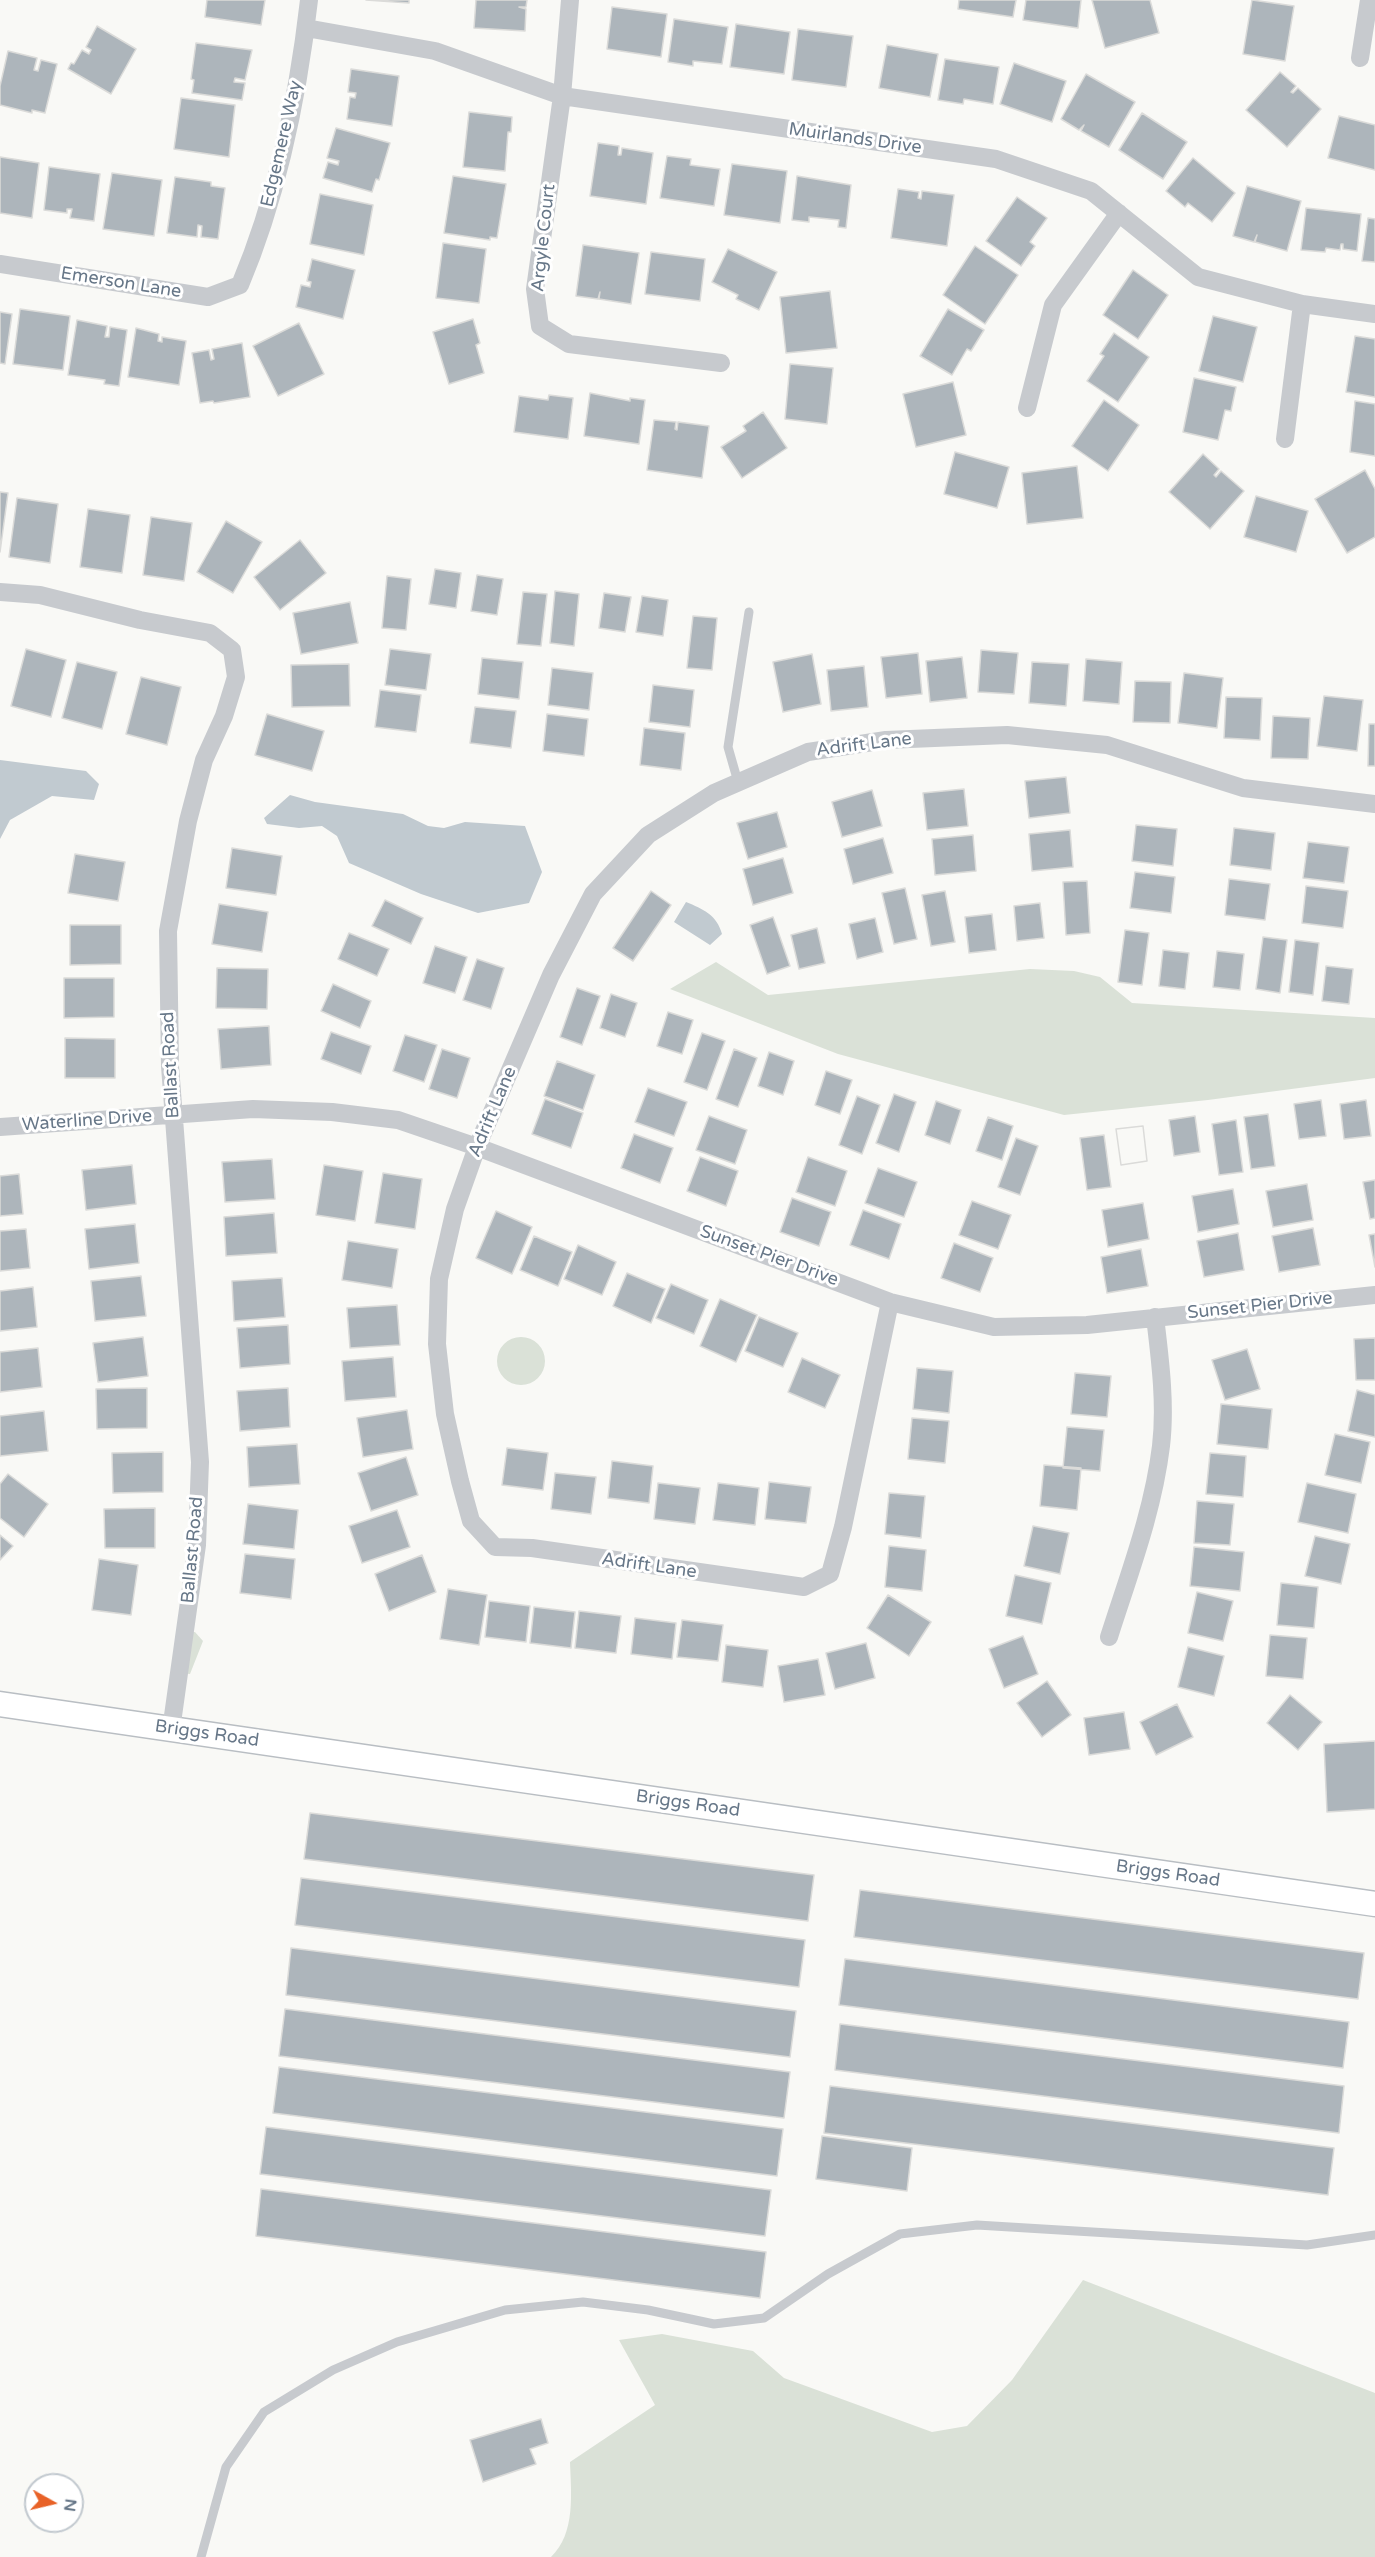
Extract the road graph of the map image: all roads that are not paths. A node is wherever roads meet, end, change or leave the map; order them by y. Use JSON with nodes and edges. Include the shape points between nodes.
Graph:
{"nodes":[{"id":1,"x":309,"y":0,"type":"edge"},
{"id":2,"x":570,"y":0,"type":"edge"},
{"id":3,"x":1369,"y":0,"type":"edge"},
{"id":4,"x":306,"y":28,"type":"junction"},
{"id":5,"x":1360,"y":58,"type":"dead end"},
{"id":6,"x":562,"y":96,"type":"junction"},
{"id":7,"x":1119,"y":213,"type":"junction"},
{"id":8,"x":0,"y":264,"type":"edge"},
{"id":9,"x":240,"y":285,"type":"joint"},
{"id":10,"x":1302,"y":304,"type":"junction"},
{"id":11,"x":1375,"y":314,"type":"edge"},
{"id":12,"x":721,"y":363,"type":"dead end"},
{"id":13,"x":1027,"y":408,"type":"dead end"},
{"id":14,"x":1285,"y":439,"type":"dead end"},
{"id":15,"x":0,"y":592,"type":"edge"},
{"id":16,"x":749,"y":612,"type":"dead end"},
{"id":17,"x":738,"y":782,"type":"junction"},
{"id":18,"x":1375,"y":804,"type":"edge"},
{"id":19,"x":174,"y":1115,"type":"junction"},
{"id":20,"x":0,"y":1127,"type":"edge"},
{"id":21,"x":477,"y":1147,"type":"junction"},
{"id":22,"x":1375,"y":1294,"type":"edge"},
{"id":23,"x":890,"y":1302,"type":"junction"},
{"id":24,"x":1155,"y":1317,"type":"junction"},
{"id":25,"x":1109,"y":1637,"type":"dead end"},
{"id":26,"x":0,"y":1704,"type":"edge"},
{"id":27,"x":171,"y":1730,"type":"junction"},
{"id":28,"x":1375,"y":1904,"type":"edge"},
{"id":29,"x":1375,"y":2235,"type":"edge"},
{"id":30,"x":201,"y":2557,"type":"edge"}],
"edges":[{"from":1,"to":4,"type":"street","name":"Edgemere Way"},
{"from":2,"to":6,"type":"street","name":"Argyle Court"},
{"from":3,"to":5,"type":"street"},
{"from":4,"to":6,"type":"street","name":"Muirlands Drive","via":[[435,51]]},
{"from":4,"to":9,"type":"street","name":"Edgemere Way","via":[[290,124],[256,248]]},
{"from":6,"to":7,"type":"street","name":"Muirlands Drive","via":[[996,159],[1090,191]]},
{"from":6,"to":12,"type":"street","name":"Argyle Court","via":[[535,289],[540,326],[569,345]]},
{"from":7,"to":10,"type":"street","name":"Muirlands Drive","via":[[1198,277]]},
{"from":7,"to":13,"type":"street","via":[[1053,305]]},
{"from":8,"to":9,"type":"street","name":"Emerson Lane","via":[[208,297]]},
{"from":10,"to":11,"type":"street","name":"Muirlands Drive"},
{"from":10,"to":14,"type":"street"},
{"from":15,"to":19,"type":"street","name":"Ballast Road","via":[[40,595],[210,633],[232,650],[236,677],[204,760],[188,821],[168,931]]},
{"from":16,"to":17,"type":"lane","via":[[728,747]]},
{"from":17,"to":18,"type":"street","name":"Adrift Lane","via":[[808,752],[886,740],[1007,735],[1107,745],[1243,788]]},
{"from":17,"to":21,"type":"street","name":"Adrift Lane","via":[[648,835],[593,894],[551,975]]},
{"from":19,"to":20,"type":"street","name":"Waterline Drive"},
{"from":19,"to":21,"type":"street","name":"Sunset Pier Drive","via":[[253,1109],[332,1112],[398,1120]]},
{"from":19,"to":27,"type":"street","name":"Ballast Road","via":[[200,1462],[197,1545]]},
{"from":21,"to":23,"type":"street","name":"Sunset Pier Drive"},
{"from":21,"to":23,"type":"street","name":"Adrift Lane","via":[[455,1209],[439,1279],[437,1344],[445,1413],[471,1521],[495,1547],[532,1548],[804,1587],[830,1574]]},
{"from":22,"to":24,"type":"street","name":"Sunset Pier Drive"},
{"from":23,"to":24,"type":"street","name":"Sunset Pier Drive","via":[[994,1327]]},
{"from":24,"to":25,"type":"street","via":[[1161,1376],[1161,1444],[1149,1515]]},
{"from":26,"to":27,"type":"main road","name":"Briggs Road"},
{"from":27,"to":28,"type":"main road","name":"Briggs Road"},
{"from":29,"to":30,"type":"lane","via":[[1307,2245],[977,2225],[900,2234],[828,2274],[764,2318],[714,2324],[583,2302],[505,2310],[386,2346],[333,2370],[264,2412],[225,2467]]}]}
